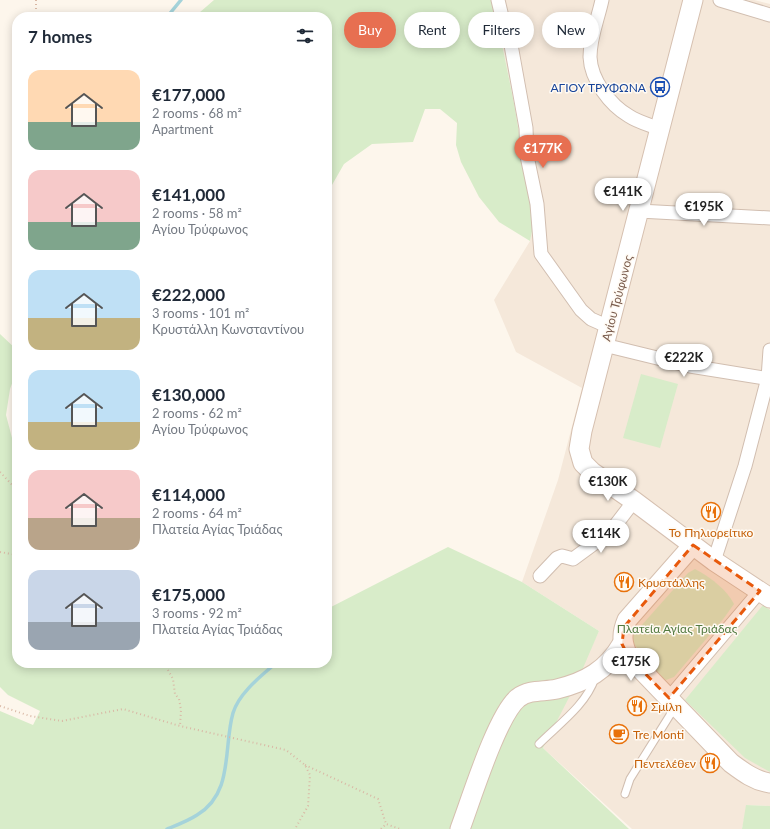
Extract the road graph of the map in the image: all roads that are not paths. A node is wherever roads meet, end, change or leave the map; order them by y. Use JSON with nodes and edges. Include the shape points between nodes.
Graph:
{"nodes":[{"id":1,"x":498,"y":0,"type":"edge"},
{"id":2,"x":602,"y":0,"type":"edge"},
{"id":3,"x":693,"y":0,"type":"edge"},
{"id":4,"x":720,"y":0,"type":"edge"},
{"id":5,"x":770,"y":15,"type":"edge"},
{"id":6,"x":660,"y":129,"type":"junction"},
{"id":7,"x":639,"y":211,"type":"junction"},
{"id":8,"x":770,"y":218,"type":"edge"},
{"id":9,"x":607,"y":336,"type":"junction"},
{"id":10,"x":770,"y":350,"type":"edge"},
{"id":11,"x":769,"y":378,"type":"edge"},
{"id":12,"x":634,"y":501,"type":"junction"},
{"id":13,"x":693,"y":545,"type":"junction"},
{"id":14,"x":714,"y":561,"type":"junction"},
{"id":15,"x":540,"y":576,"type":"dead end"},
{"id":16,"x":767,"y":591,"type":"edge"},
{"id":17,"x":622,"y":644,"type":"junction"},
{"id":18,"x":596,"y":674,"type":"junction"},
{"id":19,"x":671,"y":700,"type":"junction"},
{"id":20,"x":539,"y":744,"type":"dead end"},
{"id":21,"x":770,"y":783,"type":"edge"},
{"id":22,"x":625,"y":794,"type":"dead end"},
{"id":23,"x":460,"y":829,"type":"edge"}],
"edges":[{"from":1,"to":9,"type":"street","via":[[512,45],[526,128],[527,156],[537,204],[541,254],[581,310]]},
{"from":2,"to":6,"type":"street","via":[[591,44],[590,58],[594,74],[602,90],[615,105],[629,116]]},
{"from":3,"to":6,"type":"main road","name":"Αγίου Τρύφωνος"},
{"from":4,"to":5,"type":"street"},
{"from":6,"to":7,"type":"main road","name":"Αγίου Τρύφωνος"},
{"from":7,"to":8,"type":"street"},
{"from":7,"to":9,"type":"main road","name":"Αγίου Τρύφωνος"},
{"from":9,"to":11,"type":"street","via":[[690,366]]},
{"from":9,"to":12,"type":"main road","name":"Αγίου Τρύφωνος","via":[[579,449],[583,463],[592,472]]},
{"from":10,"to":11,"type":"street"},
{"from":11,"to":14,"type":"street","via":[[745,466]]},
{"from":12,"to":13,"type":"main road","name":"Αγίου Τρύφωνος"},
{"from":12,"to":15,"type":"street","via":[[610,532],[573,559],[562,556],[557,558]]},
{"from":13,"to":14,"type":"main road"},
{"from":13,"to":17,"type":"main road","via":[[627,620],[622,633]]},
{"from":14,"to":16,"type":"main road"},
{"from":16,"to":19,"type":"street"},
{"from":17,"to":18,"type":"main road","via":[[607,666]]},
{"from":17,"to":19,"type":"main road","via":[[628,656]]},
{"from":18,"to":20,"type":"lane","via":[[584,701]]},
{"from":18,"to":23,"type":"main road","via":[[556,689],[533,691],[518,698],[497,731]]},
{"from":19,"to":21,"type":"main road","via":[[731,763],[745,774]]},
{"from":19,"to":22,"type":"lane","via":[[670,715],[630,779]]}]}
